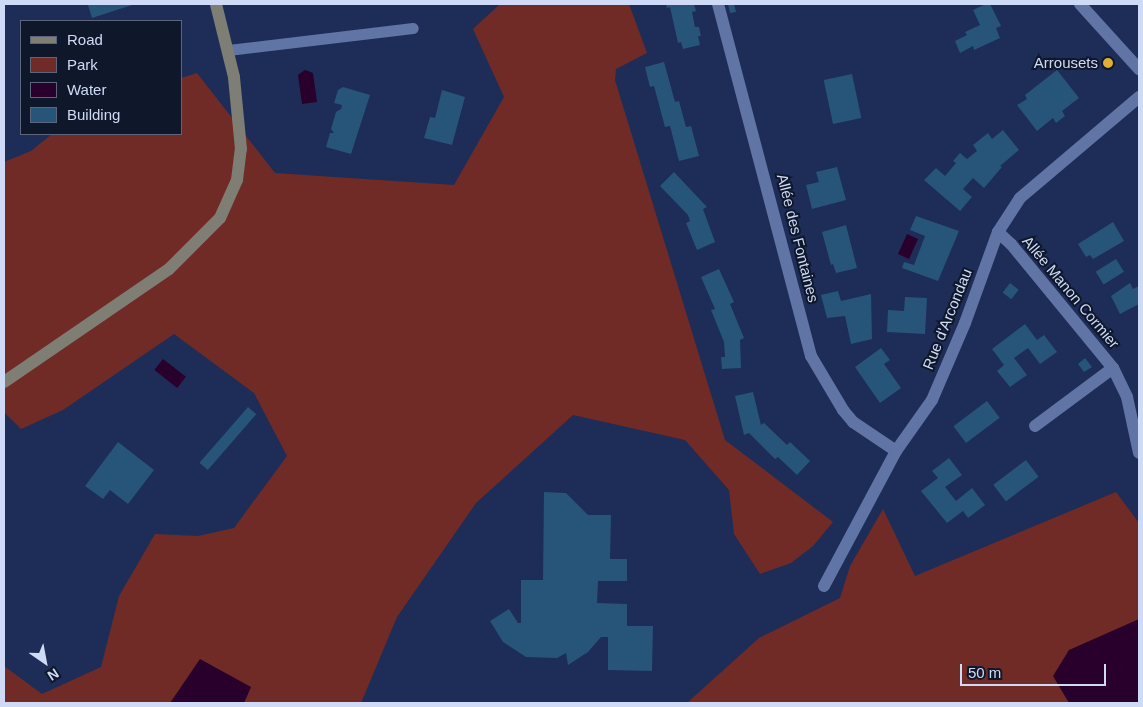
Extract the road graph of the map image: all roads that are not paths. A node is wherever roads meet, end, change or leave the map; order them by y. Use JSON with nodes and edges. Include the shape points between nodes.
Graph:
{"nodes":[{"id":1,"x":216,"y":4,"type":"edge"},
{"id":2,"x":718,"y":4,"type":"edge"},
{"id":3,"x":1080,"y":4,"type":"edge"},
{"id":4,"x":413,"y":28,"type":"dead end"},
{"id":5,"x":228,"y":50,"type":"junction"},
{"id":6,"x":1139,"y":69,"type":"edge"},
{"id":7,"x":1139,"y":97,"type":"edge"},
{"id":8,"x":998,"y":232,"type":"junction"},
{"id":9,"x":1113,"y":368,"type":"junction"},
{"id":10,"x":4,"y":382,"type":"edge"},
{"id":11,"x":1035,"y":426,"type":"dead end"},
{"id":12,"x":896,"y":451,"type":"junction"},
{"id":13,"x":1139,"y":452,"type":"edge"},
{"id":14,"x":824,"y":586,"type":"dead end"}],
"edges":[{"from":1,"to":5,"type":"main road"},
{"from":2,"to":12,"type":"street","name":"Allée des Fontaines","via":[[811,356],[853,422]]},
{"from":3,"to":6,"type":"street"},
{"from":4,"to":5,"type":"lane"},
{"from":5,"to":10,"type":"main road","via":[[241,149],[237,180],[220,218],[169,268]]},
{"from":7,"to":8,"type":"street","name":"Rue d'Arcondau","via":[[1020,198]]},
{"from":8,"to":9,"type":"street","name":"Allée Manon Cormier"},
{"from":8,"to":12,"type":"street","name":"Rue d'Arcondau","via":[[965,323],[932,400]]},
{"from":9,"to":11,"type":"street","name":"Allée Manon Cormier"},
{"from":9,"to":13,"type":"street","via":[[1127,397]]},
{"from":12,"to":14,"type":"street","name":"Rue d'Arcondau"}]}
